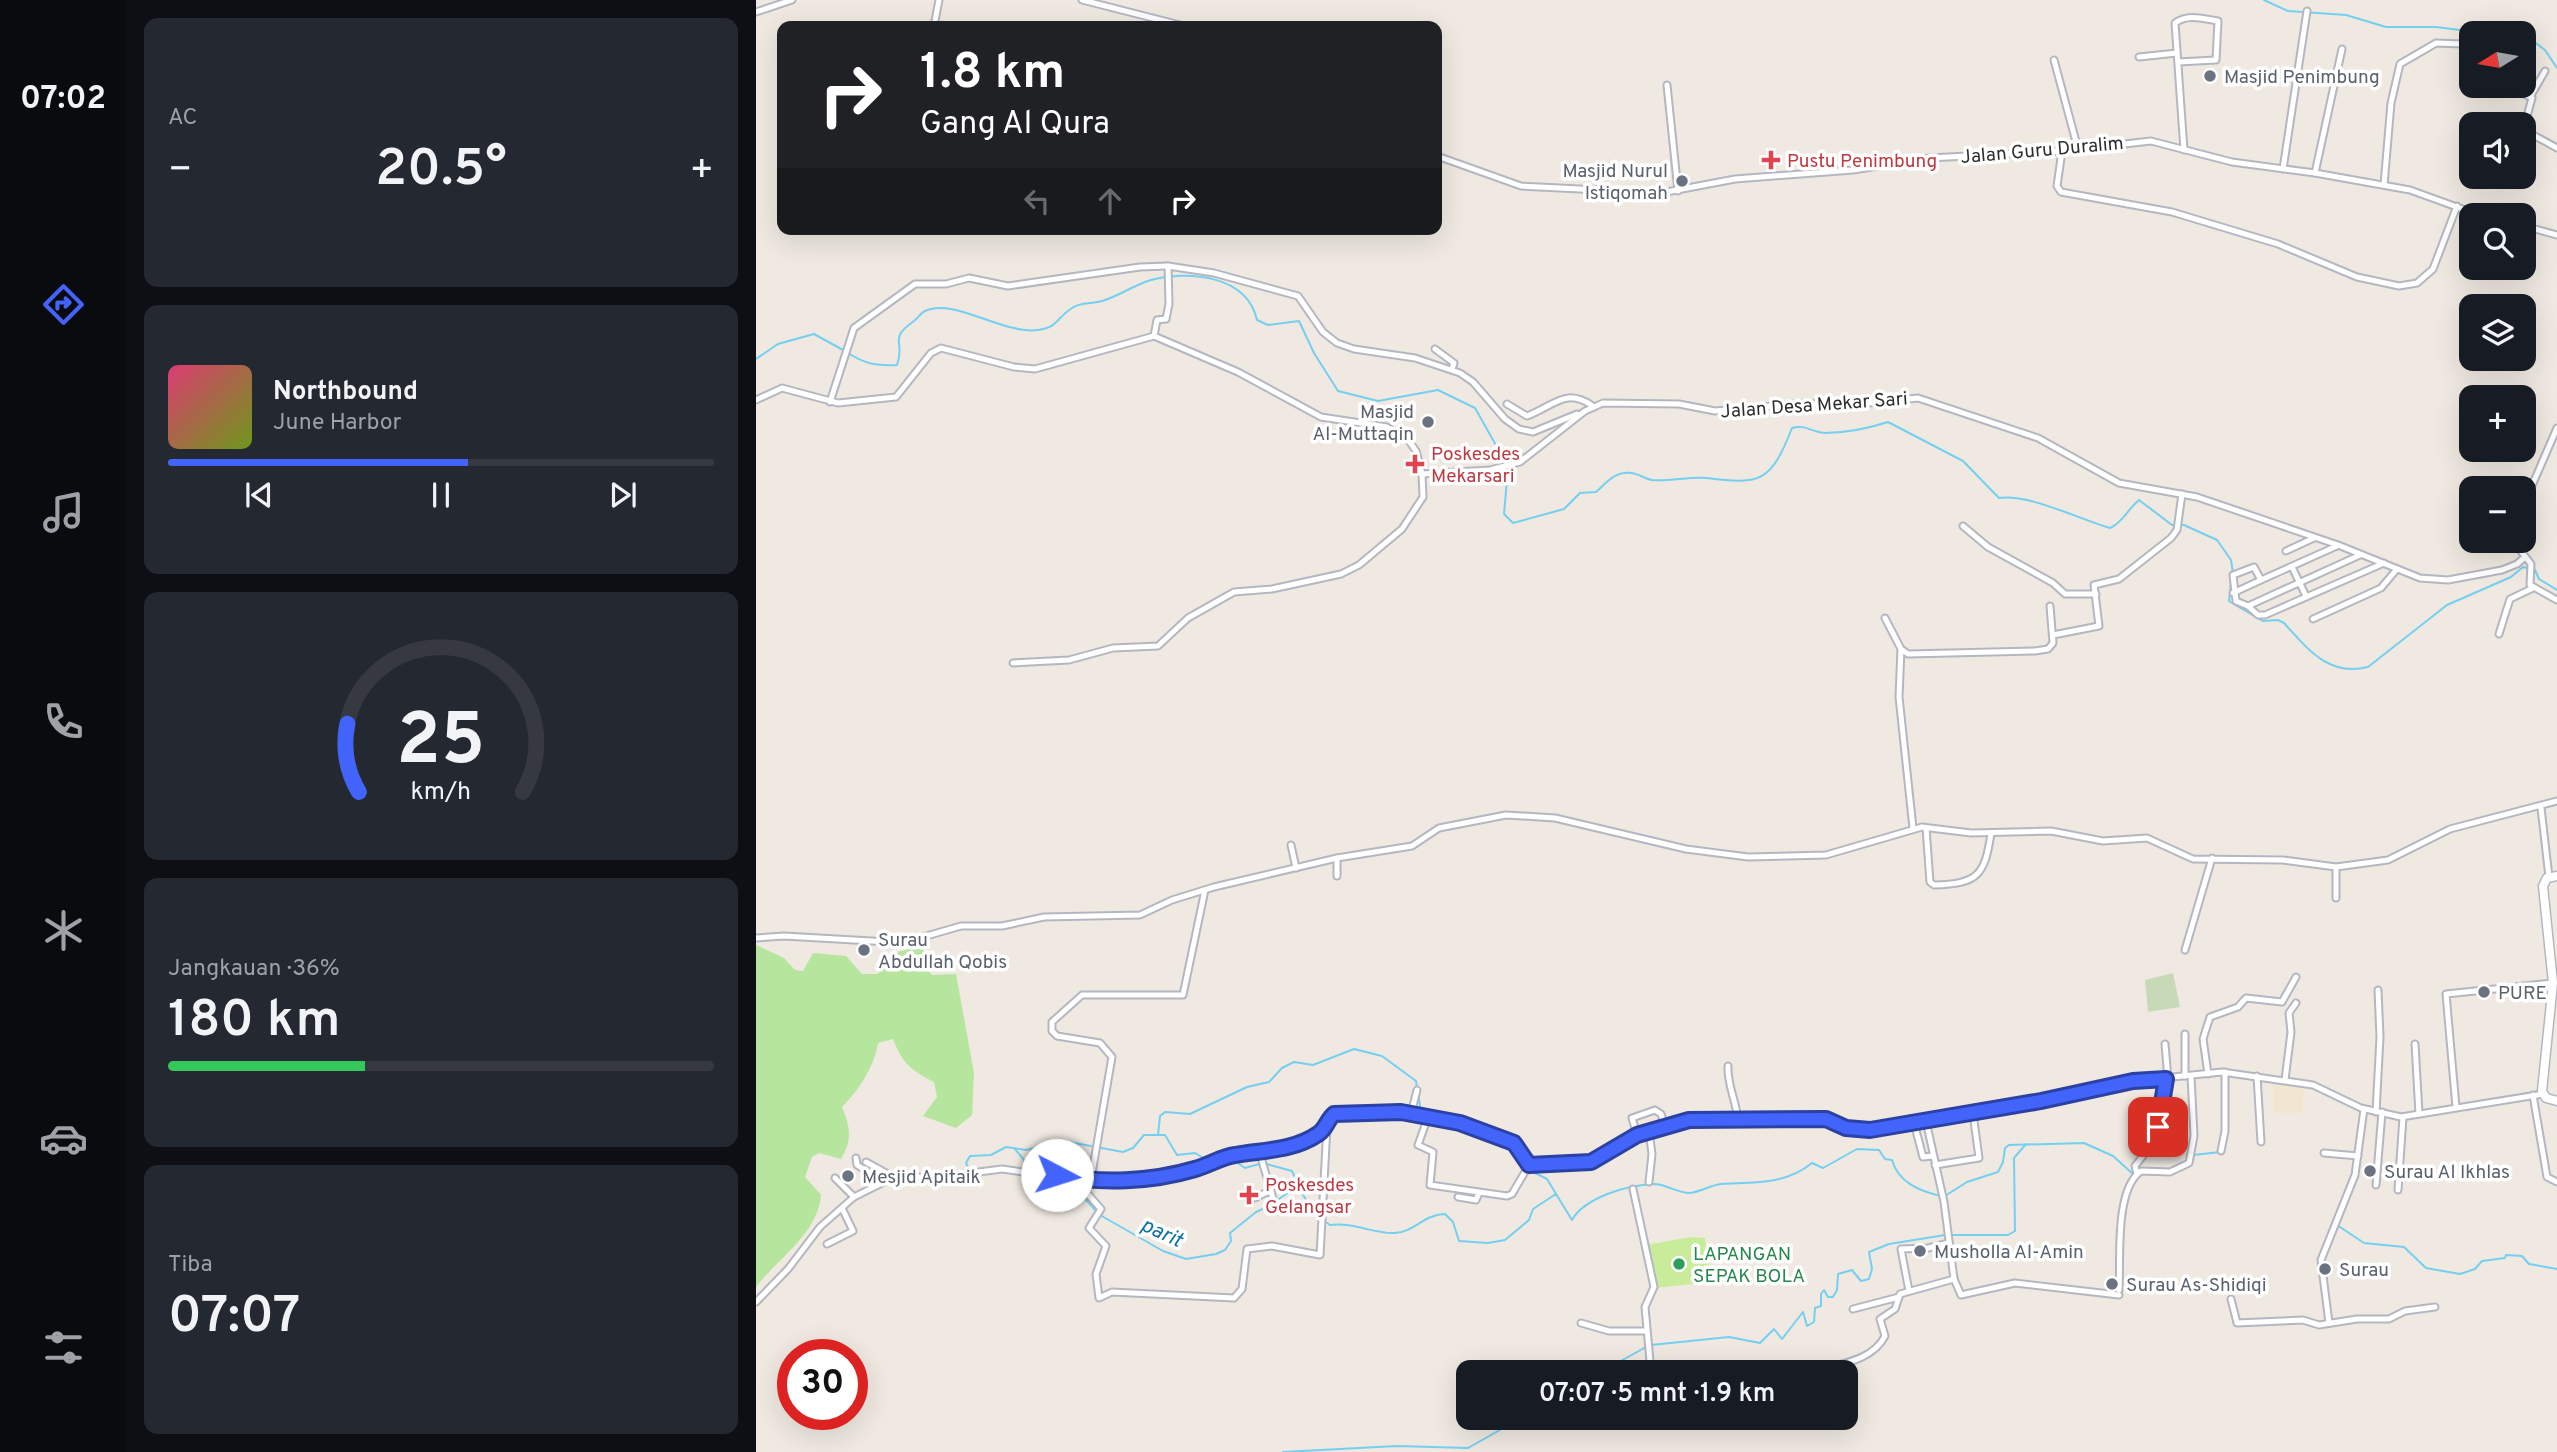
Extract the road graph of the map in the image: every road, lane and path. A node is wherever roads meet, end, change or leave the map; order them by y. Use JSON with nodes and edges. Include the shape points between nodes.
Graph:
{"nodes":[{"id":1,"x":792,"y":0,"type":"edge"},
{"id":2,"x":939,"y":0,"type":"edge"},
{"id":3,"x":1082,"y":0,"type":"edge"},
{"id":4,"x":2307,"y":11,"type":"dead end"},
{"id":5,"x":756,"y":12,"type":"edge"},
{"id":6,"x":935,"y":21,"type":"edge"},
{"id":7,"x":1164,"y":21,"type":"edge"},
{"id":8,"x":2459,"y":44,"type":"edge"},
{"id":9,"x":2342,"y":49,"type":"dead end"},
{"id":10,"x":2177,"y":53,"type":"junction"},
{"id":11,"x":2139,"y":57,"type":"dead end"},
{"id":12,"x":2054,"y":60,"type":"dead end"},
{"id":13,"x":2178,"y":62,"type":"junction"},
{"id":14,"x":2545,"y":71,"type":"dead end"},
{"id":15,"x":1667,"y":85,"type":"dead end"},
{"id":16,"x":2536,"y":87,"type":"edge"},
{"id":17,"x":2536,"y":135,"type":"edge"},
{"id":18,"x":2557,"y":148,"type":"edge"},
{"id":19,"x":2078,"y":149,"type":"junction"},
{"id":20,"x":2183,"y":150,"type":"junction"},
{"id":21,"x":2062,"y":151,"type":"junction"},
{"id":22,"x":1442,"y":158,"type":"edge"},
{"id":23,"x":2283,"y":169,"type":"junction"},
{"id":24,"x":2315,"y":173,"type":"junction"},
{"id":25,"x":2384,"y":185,"type":"junction"},
{"id":26,"x":1678,"y":191,"type":"junction"},
{"id":27,"x":2457,"y":206,"type":"joint"},
{"id":28,"x":2536,"y":229,"type":"edge"},
{"id":29,"x":2557,"y":235,"type":"edge"},
{"id":30,"x":1168,"y":266,"type":"junction"},
{"id":31,"x":1154,"y":336,"type":"junction"},
{"id":32,"x":1435,"y":349,"type":"dead end"},
{"id":33,"x":1452,"y":369,"type":"junction"},
{"id":34,"x":756,"y":400,"type":"edge"},
{"id":35,"x":830,"y":402,"type":"junction"},
{"id":36,"x":1507,"y":404,"type":"dead end"},
{"id":37,"x":1594,"y":407,"type":"junction"},
{"id":38,"x":1585,"y":411,"type":"junction"},
{"id":39,"x":2557,"y":428,"type":"edge"},
{"id":40,"x":1422,"y":474,"type":"junction"},
{"id":41,"x":2536,"y":476,"type":"edge"},
{"id":42,"x":2182,"y":494,"type":"junction"},
{"id":43,"x":1963,"y":526,"type":"dead end"},
{"id":44,"x":2314,"y":538,"type":"junction"},
{"id":45,"x":2338,"y":545,"type":"junction"},
{"id":46,"x":2286,"y":551,"type":"dead end"},
{"id":47,"x":2522,"y":553,"type":"edge"},
{"id":48,"x":2361,"y":554,"type":"junction"},
{"id":49,"x":2525,"y":557,"type":"junction"},
{"id":50,"x":2384,"y":563,"type":"junction"},
{"id":51,"x":2292,"y":567,"type":"junction"},
{"id":52,"x":2397,"y":569,"type":"junction"},
{"id":53,"x":2261,"y":580,"type":"junction"},
{"id":54,"x":2298,"y":582,"type":"junction"},
{"id":55,"x":2533,"y":588,"type":"junction"},
{"id":56,"x":2233,"y":593,"type":"junction"},
{"id":57,"x":2096,"y":594,"type":"junction"},
{"id":58,"x":2306,"y":596,"type":"junction"},
{"id":59,"x":2557,"y":600,"type":"edge"},
{"id":60,"x":2050,"y":606,"type":"dead end"},
{"id":61,"x":2248,"y":606,"type":"junction"},
{"id":62,"x":1885,"y":618,"type":"dead end"},
{"id":63,"x":2313,"y":619,"type":"dead end"},
{"id":64,"x":2053,"y":635,"type":"junction"},
{"id":65,"x":2500,"y":635,"type":"dead end"},
{"id":66,"x":1901,"y":649,"type":"junction"},
{"id":67,"x":1013,"y":663,"type":"dead end"},
{"id":68,"x":2557,"y":801,"type":"edge"},
{"id":69,"x":2541,"y":808,"type":"junction"},
{"id":70,"x":1913,"y":828,"type":"junction"},
{"id":71,"x":1926,"y":828,"type":"junction"},
{"id":72,"x":1991,"y":833,"type":"junction"},
{"id":73,"x":1291,"y":845,"type":"dead end"},
{"id":74,"x":1337,"y":858,"type":"junction"},
{"id":75,"x":2212,"y":858,"type":"junction"},
{"id":76,"x":2336,"y":867,"type":"junction"},
{"id":77,"x":1296,"y":868,"type":"junction"},
{"id":78,"x":1337,"y":876,"type":"dead end"},
{"id":79,"x":2553,"y":876,"type":"edge"},
{"id":80,"x":1205,"y":890,"type":"junction"},
{"id":81,"x":2336,"y":898,"type":"dead end"},
{"id":82,"x":756,"y":938,"type":"edge"},
{"id":83,"x":2185,"y":950,"type":"dead end"},
{"id":84,"x":2296,"y":977,"type":"dead end"},
{"id":85,"x":2553,"y":983,"type":"junction"},
{"id":86,"x":2378,"y":990,"type":"dead end"},
{"id":87,"x":2296,"y":1003,"type":"dead end"},
{"id":88,"x":2185,"y":1034,"type":"dead end"},
{"id":89,"x":2165,"y":1044,"type":"dead end"},
{"id":90,"x":2415,"y":1044,"type":"dead end"},
{"id":91,"x":1728,"y":1066,"type":"dead end"},
{"id":92,"x":2225,"y":1072,"type":"junction"},
{"id":93,"x":2208,"y":1073,"type":"junction"},
{"id":94,"x":2188,"y":1076,"type":"junction"},
{"id":95,"x":2257,"y":1076,"type":"junction"},
{"id":96,"x":2167,"y":1079,"type":"junction"},
{"id":97,"x":2285,"y":1080,"type":"junction"},
{"id":98,"x":1418,"y":1090,"type":"dead end"},
{"id":99,"x":2538,"y":1095,"type":"junction"},
{"id":100,"x":2557,"y":1101,"type":"edge"},
{"id":101,"x":2456,"y":1107,"type":"junction"},
{"id":102,"x":2364,"y":1109,"type":"junction"},
{"id":103,"x":2379,"y":1112,"type":"junction"},
{"id":104,"x":1973,"y":1113,"type":"junction"},
{"id":105,"x":2419,"y":1114,"type":"junction"},
{"id":106,"x":1415,"y":1115,"type":"junction"},
{"id":107,"x":2403,"y":1117,"type":"junction"},
{"id":108,"x":1427,"y":1119,"type":"junction"},
{"id":109,"x":1738,"y":1120,"type":"junction"},
{"id":110,"x":1927,"y":1121,"type":"junction"},
{"id":111,"x":1914,"y":1123,"type":"junction"},
{"id":112,"x":1327,"y":1126,"type":"junction"},
{"id":113,"x":1665,"y":1126,"type":"junction"},
{"id":114,"x":1649,"y":1131,"type":"junction"},
{"id":115,"x":1637,"y":1135,"type":"junction"},
{"id":116,"x":2261,"y":1142,"type":"dead end"},
{"id":117,"x":2221,"y":1151,"type":"dead end"},
{"id":118,"x":2324,"y":1153,"type":"dead end"},
{"id":119,"x":1933,"y":1156,"type":"junction"},
{"id":120,"x":2358,"y":1156,"type":"junction"},
{"id":121,"x":1261,"y":1157,"type":"junction"},
{"id":122,"x":856,"y":1158,"type":"dead end"},
{"id":123,"x":866,"y":1161,"type":"dead end"},
{"id":124,"x":1935,"y":1165,"type":"junction"},
{"id":125,"x":1525,"y":1169,"type":"junction"},
{"id":126,"x":2137,"y":1174,"type":"junction"},
{"id":127,"x":835,"y":1178,"type":"dead end"},
{"id":128,"x":1091,"y":1179,"type":"junction"},
{"id":129,"x":889,"y":1180,"type":"junction"},
{"id":130,"x":1082,"y":1180,"type":"junction"},
{"id":131,"x":2557,"y":1181,"type":"edge"},
{"id":132,"x":1649,"y":1182,"type":"dead end"},
{"id":133,"x":2376,"y":1185,"type":"dead end"},
{"id":134,"x":1633,"y":1189,"type":"dead end"},
{"id":135,"x":2398,"y":1189,"type":"dead end"},
{"id":136,"x":1271,"y":1190,"type":"junction"},
{"id":137,"x":1479,"y":1193,"type":"junction"},
{"id":138,"x":854,"y":1197,"type":"junction"},
{"id":139,"x":1458,"y":1197,"type":"dead end"},
{"id":140,"x":1255,"y":1198,"type":"dead end"},
{"id":141,"x":1275,"y":1205,"type":"dead end"},
{"id":142,"x":842,"y":1208,"type":"junction"},
{"id":143,"x":1949,"y":1243,"type":"junction"},
{"id":144,"x":827,"y":1244,"type":"dead end"},
{"id":145,"x":1954,"y":1279,"type":"junction"},
{"id":146,"x":1909,"y":1291,"type":"junction"},
{"id":147,"x":1899,"y":1297,"type":"junction"},
{"id":148,"x":2231,"y":1299,"type":"dead end"},
{"id":149,"x":756,"y":1303,"type":"edge"},
{"id":150,"x":2435,"y":1307,"type":"dead end"},
{"id":151,"x":1853,"y":1309,"type":"dead end"},
{"id":152,"x":1581,"y":1323,"type":"dead end"},
{"id":153,"x":2329,"y":1323,"type":"junction"},
{"id":154,"x":1645,"y":1331,"type":"junction"},
{"id":155,"x":1650,"y":1360,"type":"edge"},
{"id":156,"x":1851,"y":1360,"type":"edge"}],
"edges":[{"from":1,"to":5,"type":"street"},
{"from":2,"to":6,"type":"street"},
{"from":3,"to":7,"type":"street"},
{"from":4,"to":23,"type":"street"},
{"from":8,"to":25,"type":"street","via":[[2436,43],[2407,57],[2398,67]]},
{"from":9,"to":24,"type":"street"},
{"from":10,"to":11,"type":"street"},
{"from":10,"to":13,"type":"street"},
{"from":10,"to":13,"type":"street","via":[[2177,20],[2202,17],[2218,21],[2216,60]]},
{"from":12,"to":19,"type":"street"},
{"from":13,"to":20,"type":"street"},
{"from":14,"to":16,"type":"street"},
{"from":15,"to":26,"type":"street"},
{"from":17,"to":18,"type":"street"},
{"from":19,"to":20,"type":"street","name":"Jalan Guru Duralim","via":[[2143,141]]},
{"from":19,"to":21,"type":"street","name":"Jalan Guru Duralim"},
{"from":20,"to":23,"type":"street","name":"Jalan Guru Duralim"},
{"from":21,"to":26,"type":"street","name":"Jalan Guru Duralim","via":[[1929,158],[1853,170],[1735,179]]},
{"from":21,"to":27,"type":"street","via":[[2057,186],[2061,192],[2172,212],[2278,244],[2388,285],[2413,284],[2430,273]]},
{"from":22,"to":26,"type":"street","name":"Jalan Guru Duralim","via":[[1521,186]]},
{"from":23,"to":24,"type":"street","name":"Jalan Guru Duralim"},
{"from":24,"to":25,"type":"street","name":"Jalan Guru Duralim"},
{"from":25,"to":27,"type":"street","name":"Jalan Guru Duralim"},
{"from":28,"to":29,"type":"street"},
{"from":30,"to":31,"type":"street","via":[[1169,309],[1166,319],[1157,320]]},
{"from":30,"to":33,"type":"street","via":[[1214,273],[1298,296],[1323,332],[1337,343]]},
{"from":30,"to":35,"type":"street","via":[[1008,286],[969,278],[915,284],[854,328]]},
{"from":31,"to":35,"type":"street","via":[[1035,369],[941,348],[896,397]]},
{"from":31,"to":40,"type":"street","via":[[1238,372],[1321,417],[1372,424],[1400,434],[1416,451]]},
{"from":32,"to":33,"type":"street","via":[[1454,363]]},
{"from":33,"to":38,"type":"street","via":[[1473,382],[1505,419],[1527,432]]},
{"from":34,"to":35,"type":"street","via":[[782,388]]},
{"from":36,"to":37,"type":"street","via":[[1527,416],[1569,397],[1581,397]]},
{"from":37,"to":38,"type":"street","name":"Jalan Desa Mekar Sari"},
{"from":37,"to":42,"type":"street","name":"Jalan Desa Mekar Sari","via":[[1603,403],[1667,404],[1715,411],[1918,398],[2038,438],[2119,483]]},
{"from":38,"to":40,"type":"street","name":"Jalan Desa Mekar Sari","via":[[1533,455],[1514,464]]},
{"from":39,"to":41,"type":"street"},
{"from":40,"to":67,"type":"street","via":[[1424,494],[1409,521],[1353,570],[1272,589],[1234,592],[1188,618],[1158,646],[1113,648],[1069,660]]},
{"from":42,"to":44,"type":"street","name":"Jalan Desa Mekar Sari"},
{"from":42,"to":57,"type":"street","via":[[2176,530],[2123,577],[2095,584]]},
{"from":43,"to":57,"type":"street","via":[[1987,547],[2065,594]]},
{"from":44,"to":45,"type":"street","name":"Jalan Desa Mekar Sari"},
{"from":44,"to":46,"type":"street"},
{"from":45,"to":48,"type":"street","name":"Jalan Desa Mekar Sari"},
{"from":45,"to":51,"type":"street"},
{"from":47,"to":49,"type":"street"},
{"from":48,"to":50,"type":"street","name":"Jalan Desa Mekar Sari"},
{"from":48,"to":54,"type":"street"},
{"from":49,"to":52,"type":"street","name":"Jalan Desa Mekar Sari","via":[[2512,567],[2454,579],[2428,580]]},
{"from":49,"to":55,"type":"street"},
{"from":50,"to":52,"type":"street","name":"Jalan Desa Mekar Sari"},
{"from":50,"to":58,"type":"street"},
{"from":51,"to":53,"type":"street"},
{"from":51,"to":54,"type":"street"},
{"from":52,"to":63,"type":"street","via":[[2381,588]]},
{"from":53,"to":56,"type":"street"},
{"from":53,"to":56,"type":"street","via":[[2251,567],[2233,575]]},
{"from":54,"to":58,"type":"street"},
{"from":54,"to":61,"type":"street"},
{"from":55,"to":59,"type":"street"},
{"from":55,"to":65,"type":"street","via":[[2510,599]]},
{"from":56,"to":61,"type":"street","via":[[2238,603]]},
{"from":57,"to":64,"type":"street","via":[[2098,626]]},
{"from":58,"to":61,"type":"street","via":[[2261,616]]},
{"from":60,"to":64,"type":"street"},
{"from":62,"to":66,"type":"street"},
{"from":64,"to":66,"type":"street","via":[[2051,647],[2035,651],[1910,654]]},
{"from":66,"to":70,"type":"street","via":[[1899,697]]},
{"from":68,"to":69,"type":"street"},
{"from":69,"to":76,"type":"street","via":[[2450,829],[2388,860]]},
{"from":69,"to":79,"type":"street"},
{"from":70,"to":71,"type":"street"},
{"from":70,"to":74,"type":"street","via":[[1826,855],[1755,857],[1685,849],[1555,817],[1514,815],[1439,828],[1412,846]]},
{"from":71,"to":72,"type":"street"},
{"from":71,"to":72,"type":"street","via":[[1930,882],[1934,885],[1979,875]]},
{"from":72,"to":75,"type":"street","via":[[2047,831],[2103,841],[2147,838],[2193,859]]},
{"from":73,"to":77,"type":"street"},
{"from":74,"to":77,"type":"street"},
{"from":74,"to":78,"type":"street"},
{"from":75,"to":76,"type":"street"},
{"from":75,"to":83,"type":"street"},
{"from":76,"to":81,"type":"street"},
{"from":77,"to":80,"type":"street"},
{"from":79,"to":85,"type":"street","via":[[2543,886]]},
{"from":80,"to":82,"type":"street","via":[[1140,915],[1044,917],[1009,925],[967,925],[890,942]]},
{"from":80,"to":128,"type":"street","via":[[1184,994],[1082,995],[1052,1022],[1057,1037],[1100,1043],[1112,1057]]},
{"from":84,"to":93,"type":"street","via":[[2283,1001],[2246,998],[2238,1007],[2210,1017],[2203,1039]]},
{"from":85,"to":99,"type":"street"},
{"from":85,"to":101,"type":"street","via":[[2446,994]]},
{"from":86,"to":103,"type":"street"},
{"from":87,"to":97,"type":"street","via":[[2289,1013]]},
{"from":88,"to":94,"type":"street"},
{"from":89,"to":96,"type":"street"},
{"from":90,"to":105,"type":"street"},
{"from":91,"to":109,"type":"street","via":[[1727,1082]]},
{"from":92,"to":93,"type":"street"},
{"from":92,"to":95,"type":"street"},
{"from":92,"to":117,"type":"street"},
{"from":93,"to":94,"type":"street"},
{"from":94,"to":96,"type":"street"},
{"from":94,"to":126,"type":"street","via":[[2194,1136],[2189,1165],[2170,1172]]},
{"from":95,"to":97,"type":"street"},
{"from":95,"to":116,"type":"street"},
{"from":96,"to":104,"type":"street","via":[[2133,1081]]},
{"from":96,"to":126,"type":"street","via":[[2157,1138],[2135,1166]]},
{"from":97,"to":102,"type":"street","via":[[2318,1086]]},
{"from":98,"to":106,"type":"street"},
{"from":99,"to":100,"type":"street"},
{"from":99,"to":101,"type":"street"},
{"from":99,"to":131,"type":"street","via":[[2547,1177]]},
{"from":101,"to":105,"type":"street"},
{"from":102,"to":103,"type":"street"},
{"from":102,"to":120,"type":"street"},
{"from":103,"to":107,"type":"street"},
{"from":103,"to":133,"type":"street"},
{"from":104,"to":110,"type":"street"},
{"from":104,"to":124,"type":"street","via":[[1979,1158]]},
{"from":105,"to":107,"type":"street"},
{"from":106,"to":108,"type":"street"},
{"from":106,"to":112,"type":"street","via":[[1380,1111],[1334,1114]]},
{"from":107,"to":135,"type":"street"},
{"from":108,"to":125,"type":"street","via":[[1460,1123],[1514,1143]]},
{"from":108,"to":137,"type":"street","via":[[1418,1145],[1433,1152],[1430,1185]]},
{"from":109,"to":111,"type":"street","via":[[1826,1119],[1863,1130]]},
{"from":109,"to":113,"type":"street","via":[[1697,1119]]},
{"from":110,"to":111,"type":"street"},
{"from":110,"to":119,"type":"street"},
{"from":111,"to":119,"type":"street","via":[[1923,1157]]},
{"from":112,"to":121,"type":"street","via":[[1308,1139]]},
{"from":112,"to":130,"type":"street","via":[[1320,1255],[1272,1246],[1247,1249],[1242,1289],[1234,1298],[1112,1292],[1099,1298],[1097,1274],[1105,1245],[1089,1228],[1100,1206],[1086,1192]]},
{"from":113,"to":114,"type":"street"},
{"from":113,"to":115,"type":"street","via":[[1655,1110],[1632,1118]]},
{"from":114,"to":115,"type":"street"},
{"from":114,"to":132,"type":"street"},
{"from":115,"to":125,"type":"street","via":[[1591,1162]]},
{"from":118,"to":120,"type":"street"},
{"from":119,"to":124,"type":"street"},
{"from":120,"to":153,"type":"street","via":[[2321,1260]]},
{"from":121,"to":128,"type":"street","via":[[1221,1158],[1194,1170],[1148,1178]]},
{"from":121,"to":136,"type":"street"},
{"from":122,"to":129,"type":"street","via":[[857,1165]]},
{"from":123,"to":129,"type":"street"},
{"from":124,"to":143,"type":"street"},
{"from":125,"to":137,"type":"street","via":[[1510,1195]]},
{"from":126,"to":145,"type":"street","via":[[2122,1216],[2119,1293],[2015,1283],[1961,1295]]},
{"from":127,"to":138,"type":"street"},
{"from":128,"to":130,"type":"street"},
{"from":129,"to":130,"type":"street","via":[[1002,1169]]},
{"from":129,"to":138,"type":"street"},
{"from":134,"to":154,"type":"street","via":[[1654,1287],[1645,1307]]},
{"from":136,"to":140,"type":"street"},
{"from":136,"to":141,"type":"street"},
{"from":137,"to":139,"type":"street","via":[[1476,1200]]},
{"from":138,"to":142,"type":"street"},
{"from":142,"to":144,"type":"street","via":[[853,1231]]},
{"from":142,"to":149,"type":"street","via":[[820,1227]]},
{"from":143,"to":145,"type":"street"},
{"from":143,"to":146,"type":"street","via":[[1901,1249]]},
{"from":145,"to":146,"type":"street"},
{"from":146,"to":147,"type":"street"},
{"from":147,"to":151,"type":"street"},
{"from":147,"to":156,"type":"street","via":[[1895,1309],[1880,1319],[1885,1336],[1882,1342]]},
{"from":148,"to":153,"type":"street","via":[[2238,1324]]},
{"from":150,"to":153,"type":"street","via":[[2405,1311],[2389,1319]]},
{"from":152,"to":154,"type":"street","via":[[1609,1331]]},
{"from":154,"to":155,"type":"street"}]}
